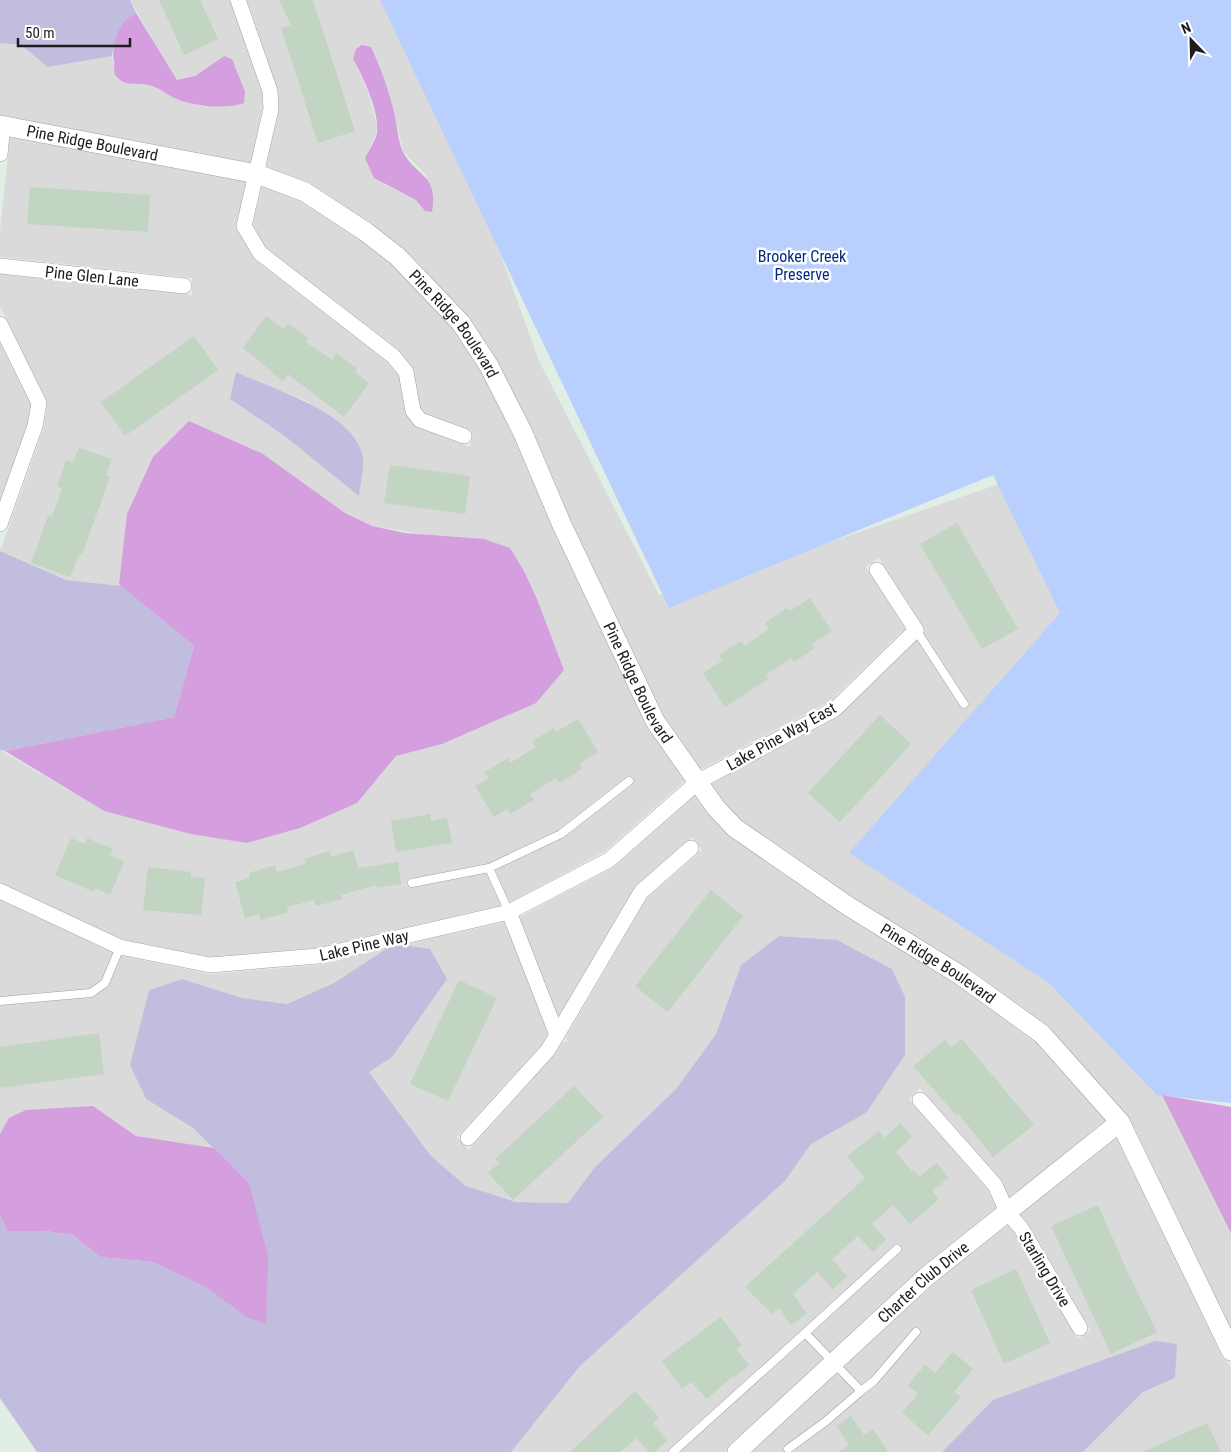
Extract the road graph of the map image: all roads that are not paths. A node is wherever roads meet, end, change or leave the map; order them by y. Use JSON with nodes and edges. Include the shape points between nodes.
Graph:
{"nodes":[{"id":1,"x":238,"y":0,"type":"edge"},
{"id":2,"x":2,"y":125,"type":"edge"},
{"id":3,"x":0,"y":154,"type":"edge"},
{"id":4,"x":256,"y":174,"type":"junction"},
{"id":5,"x":0,"y":266,"type":"edge"},
{"id":6,"x":184,"y":286,"type":"dead end"},
{"id":7,"x":0,"y":324,"type":"edge"},
{"id":8,"x":464,"y":436,"type":"dead end"},
{"id":9,"x":0,"y":524,"type":"edge"},
{"id":10,"x":877,"y":570,"type":"dead end"},
{"id":11,"x":916,"y":630,"type":"junction"},
{"id":12,"x":964,"y":704,"type":"dead end"},
{"id":13,"x":629,"y":781,"type":"dead end"},
{"id":14,"x":699,"y":781,"type":"junction"},
{"id":15,"x":691,"y":848,"type":"dead end"},
{"id":16,"x":489,"y":868,"type":"junction"},
{"id":17,"x":412,"y":883,"type":"dead end"},
{"id":18,"x":0,"y":891,"type":"edge"},
{"id":19,"x":509,"y":912,"type":"junction"},
{"id":20,"x":120,"y":947,"type":"junction"},
{"id":21,"x":0,"y":1001,"type":"edge"},
{"id":22,"x":557,"y":1035,"type":"junction"},
{"id":23,"x":920,"y":1100,"type":"dead end"},
{"id":24,"x":1120,"y":1122,"type":"junction"},
{"id":25,"x":468,"y":1138,"type":"dead end"},
{"id":26,"x":1007,"y":1212,"type":"junction"},
{"id":27,"x":897,"y":1249,"type":"dead end"},
{"id":28,"x":1080,"y":1328,"type":"dead end"},
{"id":29,"x":916,"y":1332,"type":"dead end"},
{"id":30,"x":805,"y":1333,"type":"junction"},
{"id":31,"x":1231,"y":1351,"type":"edge"},
{"id":32,"x":834,"y":1363,"type":"junction"},
{"id":33,"x":861,"y":1391,"type":"junction"},
{"id":34,"x":788,"y":1449,"type":"dead end"},
{"id":35,"x":673,"y":1452,"type":"edge"},
{"id":36,"x":737,"y":1452,"type":"edge"}],
"edges":[{"from":1,"to":4,"type":"street","via":[[270,91],[271,109]]},
{"from":2,"to":3,"type":"street"},
{"from":2,"to":4,"type":"street","name":"Pine Ridge Boulevard"},
{"from":4,"to":8,"type":"street","via":[[244,226],[260,253],[393,356],[406,372],[413,411],[420,420]]},
{"from":4,"to":14,"type":"street","name":"Pine Ridge Boulevard","via":[[305,192],[366,232],[397,256],[461,323],[489,366],[522,431],[562,525],[655,721]]},
{"from":5,"to":6,"type":"street","name":"Pine Glen Lane"},
{"from":7,"to":9,"type":"street","via":[[39,403],[35,426]]},
{"from":10,"to":11,"type":"street"},
{"from":11,"to":12,"type":"lane"},
{"from":11,"to":14,"type":"street","name":"Lake Pine Way East","via":[[835,709]]},
{"from":13,"to":16,"type":"lane","via":[[561,834]]},
{"from":14,"to":19,"type":"street","name":"Lake Pine Way","via":[[609,860]]},
{"from":14,"to":24,"type":"street","name":"Pine Ridge Boulevard","via":[[716,808],[735,828],[848,906],[960,975],[1042,1034]]},
{"from":15,"to":22,"type":"street","via":[[641,892]]},
{"from":16,"to":17,"type":"lane"},
{"from":16,"to":19,"type":"lane"},
{"from":18,"to":20,"type":"street","name":"Lake Pine Way"},
{"from":19,"to":20,"type":"street","name":"Lake Pine Way","via":[[318,956],[210,965]]},
{"from":19,"to":22,"type":"street"},
{"from":20,"to":21,"type":"lane","via":[[104,983],[91,993]]},
{"from":22,"to":25,"type":"street","via":[[548,1050]]},
{"from":23,"to":26,"type":"street","name":"Starling Drive","via":[[995,1185]]},
{"from":24,"to":26,"type":"street","name":"Charter Club Drive"},
{"from":24,"to":31,"type":"street","name":"Pine Ridge Boulevard"},
{"from":26,"to":28,"type":"street","name":"Starling Drive","via":[[1021,1228]]},
{"from":26,"to":32,"type":"street","name":"Charter Club Drive","via":[[926,1277]]},
{"from":27,"to":30,"type":"lane"},
{"from":29,"to":33,"type":"lane","via":[[874,1381]]},
{"from":30,"to":32,"type":"lane"},
{"from":30,"to":35,"type":"lane"},
{"from":32,"to":33,"type":"lane"},
{"from":32,"to":36,"type":"street","name":"Charter Club Drive"},
{"from":33,"to":34,"type":"lane"}]}
